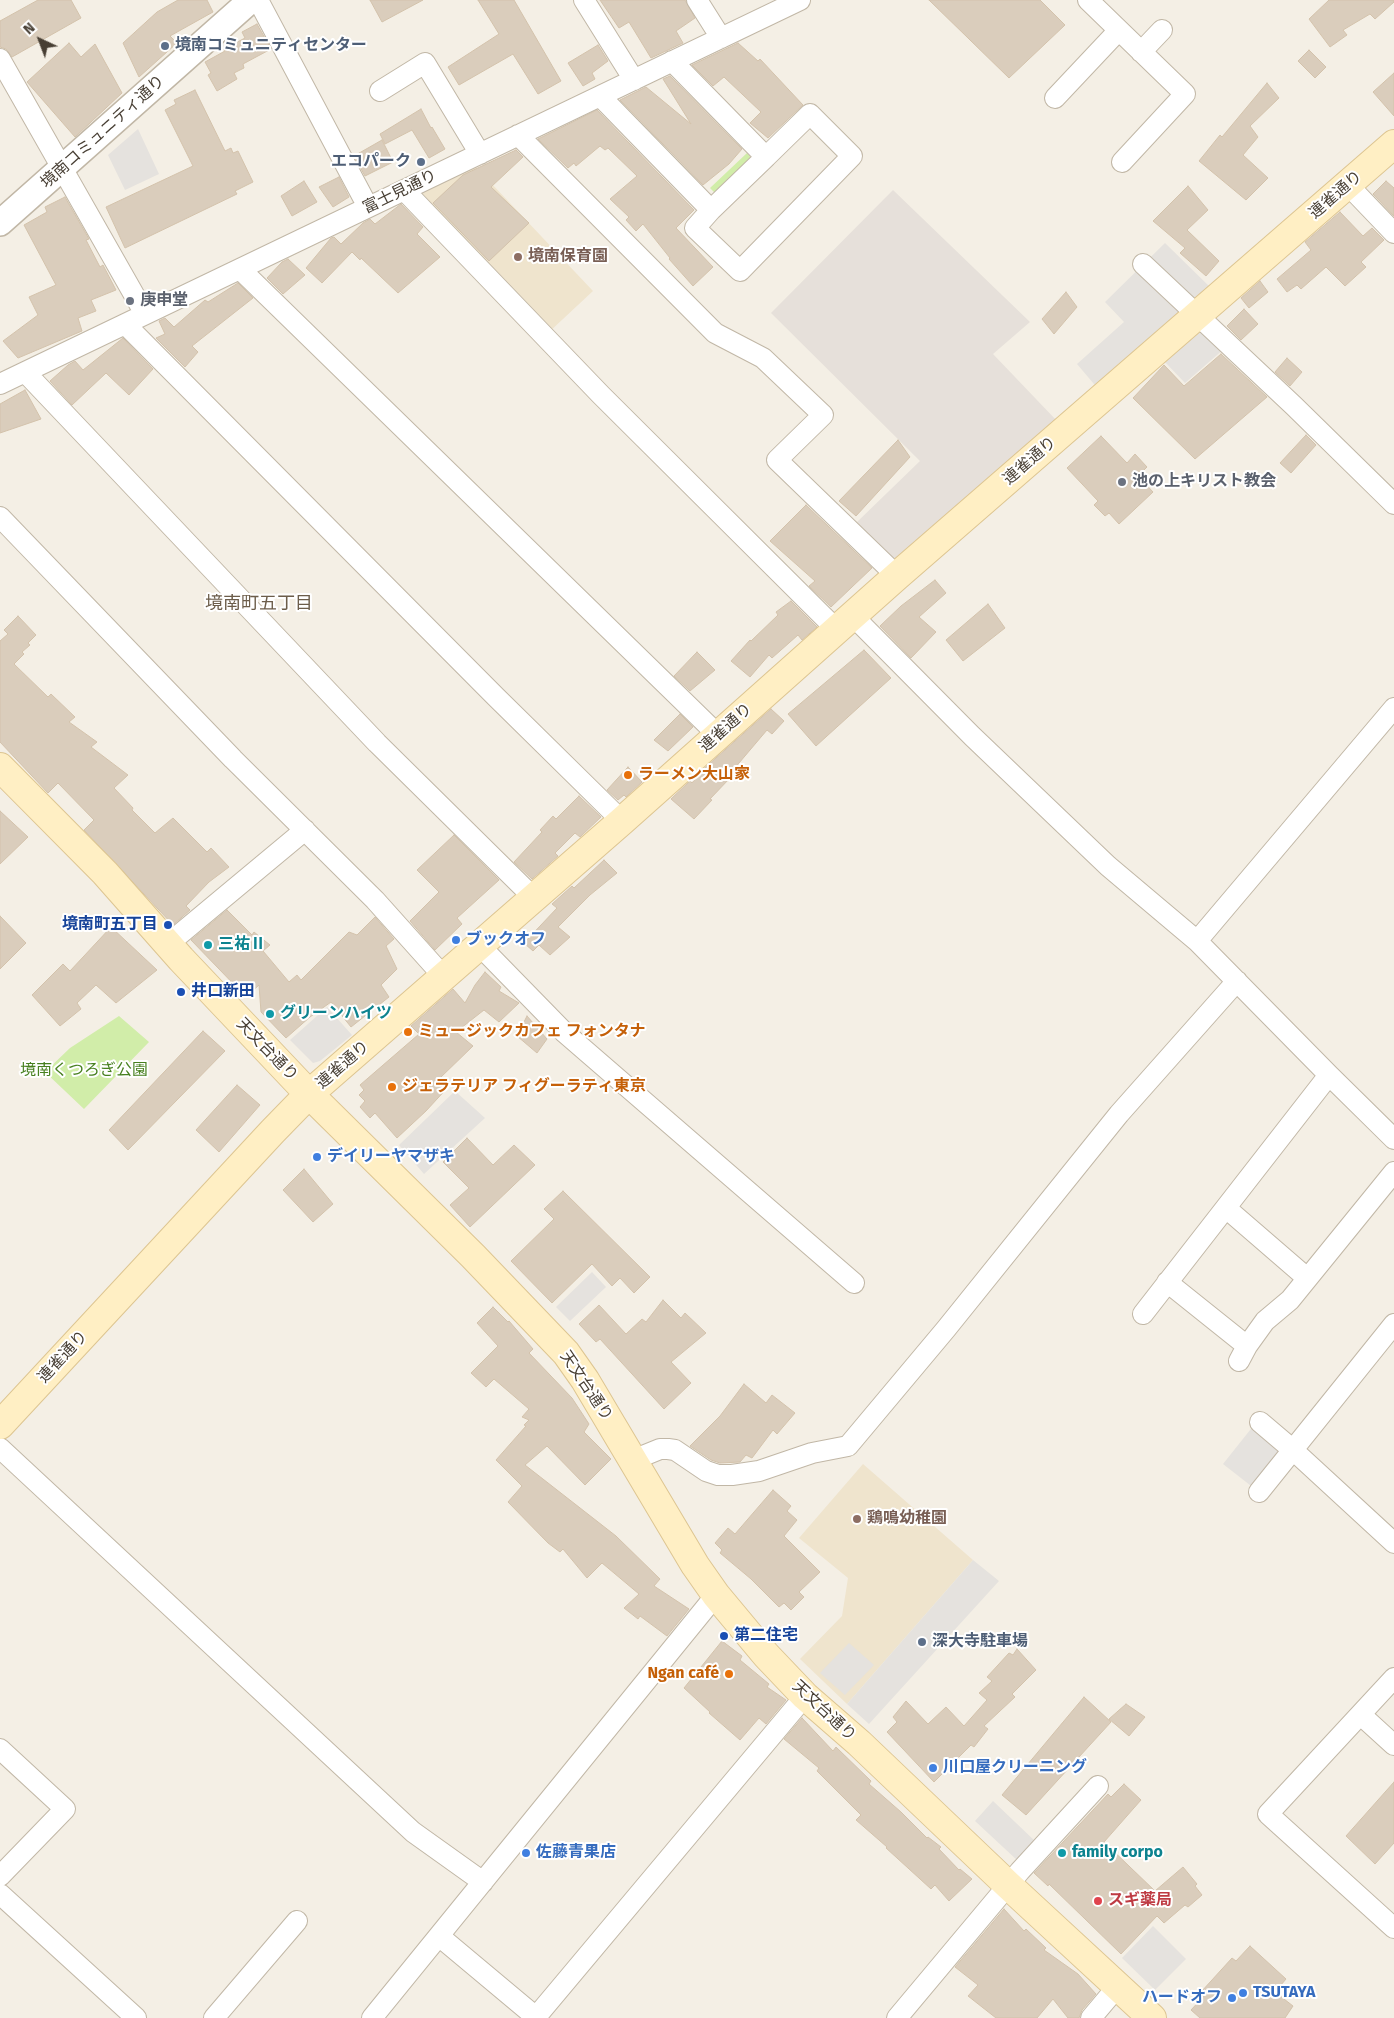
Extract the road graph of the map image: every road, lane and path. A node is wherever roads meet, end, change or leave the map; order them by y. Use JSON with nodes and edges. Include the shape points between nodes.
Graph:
{"nodes":[{"id":1,"x":251,"y":0,"type":"edge"},
{"id":2,"x":258,"y":0,"type":"edge"},
{"id":3,"x":584,"y":0,"type":"edge"},
{"id":4,"x":697,"y":0,"type":"edge"},
{"id":5,"x":800,"y":0,"type":"edge"},
{"id":6,"x":1088,"y":0,"type":"edge"},
{"id":7,"x":767,"y":7,"type":"edge"},
{"id":8,"x":1119,"y":30,"type":"junction"},
{"id":9,"x":1162,"y":30,"type":"dead end"},
{"id":10,"x":721,"y":38,"type":"junction"},
{"id":11,"x":1141,"y":52,"type":"junction"},
{"id":12,"x":0,"y":59,"type":"edge"},
{"id":13,"x":672,"y":62,"type":"junction"},
{"id":14,"x":634,"y":80,"type":"junction"},
{"id":15,"x":380,"y":91,"type":"dead end"},
{"id":16,"x":600,"y":96,"type":"junction"},
{"id":17,"x":1055,"y":98,"type":"dead end"},
{"id":18,"x":518,"y":135,"type":"junction"},
{"id":19,"x":1394,"y":144,"type":"edge"},
{"id":20,"x":480,"y":154,"type":"junction"},
{"id":21,"x":766,"y":157,"type":"junction"},
{"id":22,"x":1122,"y":162,"type":"dead end"},
{"id":23,"x":62,"y":168,"type":"junction"},
{"id":24,"x":1348,"y":184,"type":"junction"},
{"id":25,"x":404,"y":190,"type":"junction"},
{"id":26,"x":368,"y":207,"type":"junction"},
{"id":27,"x":711,"y":210,"type":"junction"},
{"id":28,"x":0,"y":224,"type":"edge"},
{"id":29,"x":1394,"y":233,"type":"edge"},
{"id":30,"x":1144,"y":264,"type":"dead end"},
{"id":31,"x":240,"y":269,"type":"junction"},
{"id":32,"x":146,"y":314,"type":"junction"},
{"id":33,"x":1198,"y":315,"type":"junction"},
{"id":34,"x":125,"y":324,"type":"junction"},
{"id":35,"x":25,"y":372,"type":"junction"},
{"id":36,"x":0,"y":384,"type":"edge"},
{"id":37,"x":1394,"y":504,"type":"edge"},
{"id":38,"x":0,"y":516,"type":"edge"},
{"id":39,"x":897,"y":576,"type":"junction"},
{"id":40,"x":845,"y":623,"type":"junction"},
{"id":41,"x":1394,"y":708,"type":"edge"},
{"id":42,"x":718,"y":735,"type":"junction"},
{"id":43,"x":0,"y":767,"type":"edge"},
{"id":44,"x":622,"y":821,"type":"junction"},
{"id":45,"x":305,"y":830,"type":"junction"},
{"id":46,"x":534,"y":898,"type":"junction"},
{"id":47,"x":1197,"y":941,"type":"junction"},
{"id":48,"x":168,"y":944,"type":"junction"},
{"id":49,"x":480,"y":946,"type":"junction"},
{"id":50,"x":444,"y":977,"type":"junction"},
{"id":51,"x":1237,"y":981,"type":"junction"},
{"id":52,"x":1329,"y":1076,"type":"junction"},
{"id":53,"x":309,"y":1094,"type":"junction"},
{"id":54,"x":1394,"y":1139,"type":"edge"},
{"id":55,"x":1394,"y":1172,"type":"edge"},
{"id":56,"x":1226,"y":1208,"type":"junction"},
{"id":57,"x":1307,"y":1278,"type":"junction"},
{"id":58,"x":1167,"y":1282,"type":"junction"},
{"id":59,"x":854,"y":1283,"type":"dead end"},
{"id":60,"x":1143,"y":1314,"type":"dead end"},
{"id":61,"x":1394,"y":1324,"type":"edge"},
{"id":62,"x":1260,"y":1422,"type":"dead end"},
{"id":63,"x":0,"y":1425,"type":"edge"},
{"id":64,"x":0,"y":1448,"type":"edge"},
{"id":65,"x":1293,"y":1450,"type":"junction"},
{"id":66,"x":633,"y":1460,"type":"junction"},
{"id":67,"x":1259,"y":1492,"type":"dead end"},
{"id":68,"x":1394,"y":1543,"type":"edge"},
{"id":69,"x":716,"y":1595,"type":"junction"},
{"id":70,"x":1394,"y":1678,"type":"edge"},
{"id":71,"x":805,"y":1696,"type":"junction"},
{"id":72,"x":1360,"y":1715,"type":"junction"},
{"id":73,"x":1394,"y":1745,"type":"edge"},
{"id":74,"x":0,"y":1749,"type":"edge"},
{"id":75,"x":1098,"y":1786,"type":"dead end"},
{"id":76,"x":0,"y":1876,"type":"edge"},
{"id":77,"x":483,"y":1882,"type":"junction"},
{"id":78,"x":1008,"y":1885,"type":"junction"},
{"id":79,"x":0,"y":1894,"type":"edge"},
{"id":80,"x":297,"y":1921,"type":"dead end"},
{"id":81,"x":1394,"y":1928,"type":"edge"},
{"id":82,"x":439,"y":1936,"type":"junction"},
{"id":83,"x":1118,"y":1986,"type":"junction"},
{"id":84,"x":136,"y":2018,"type":"edge"},
{"id":85,"x":214,"y":2018,"type":"edge"},
{"id":86,"x":372,"y":2018,"type":"edge"},
{"id":87,"x":536,"y":2018,"type":"edge"},
{"id":88,"x":897,"y":2018,"type":"edge"},
{"id":89,"x":1091,"y":2018,"type":"edge"},
{"id":90,"x":1152,"y":2018,"type":"edge"}],
"edges":[{"from":1,"to":23,"type":"street","name":"境南コミュニティ通り"},
{"from":2,"to":26,"type":"street"},
{"from":3,"to":14,"type":"street"},
{"from":4,"to":10,"type":"street"},
{"from":5,"to":7,"type":"street","name":"富士見通り"},
{"from":6,"to":8,"type":"street"},
{"from":7,"to":10,"type":"street","name":"富士見通り"},
{"from":8,"to":11,"type":"street"},
{"from":8,"to":17,"type":"street"},
{"from":9,"to":11,"type":"street"},
{"from":10,"to":13,"type":"street","name":"富士見通り"},
{"from":11,"to":22,"type":"street","via":[[1185,94]]},
{"from":12,"to":23,"type":"street"},
{"from":13,"to":14,"type":"street","name":"富士見通り"},
{"from":13,"to":21,"type":"street"},
{"from":14,"to":16,"type":"street","name":"富士見通り"},
{"from":15,"to":20,"type":"street","via":[[425,63]]},
{"from":16,"to":18,"type":"street","name":"富士見通り"},
{"from":16,"to":27,"type":"street"},
{"from":18,"to":20,"type":"street","name":"富士見通り"},
{"from":18,"to":39,"type":"street","via":[[715,333],[763,358],[823,415],[777,460]]},
{"from":19,"to":24,"type":"main road","name":"連雀通り"},
{"from":20,"to":25,"type":"street","name":"富士見通り"},
{"from":21,"to":27,"type":"street"},
{"from":21,"to":27,"type":"street","via":[[810,114],[852,156],[740,272],[695,228]]},
{"from":23,"to":28,"type":"street","name":"境南コミュニティ通り"},
{"from":23,"to":32,"type":"street"},
{"from":24,"to":29,"type":"street"},
{"from":24,"to":33,"type":"main road","name":"連雀通り"},
{"from":25,"to":26,"type":"street","name":"富士見通り"},
{"from":25,"to":40,"type":"street","via":[[601,395]]},
{"from":26,"to":31,"type":"street","name":"富士見通り"},
{"from":30,"to":33,"type":"street"},
{"from":31,"to":32,"type":"street","name":"富士見通り"},
{"from":31,"to":42,"type":"street"},
{"from":32,"to":34,"type":"street","name":"富士見通り"},
{"from":33,"to":37,"type":"street"},
{"from":33,"to":39,"type":"main road","name":"連雀通り"},
{"from":34,"to":35,"type":"street","name":"富士見通り"},
{"from":34,"to":44,"type":"street"},
{"from":35,"to":36,"type":"street","name":"富士見通り"},
{"from":35,"to":46,"type":"street","via":[[377,743]]},
{"from":38,"to":45,"type":"street","via":[[233,760]]},
{"from":39,"to":40,"type":"main road","name":"連雀通り"},
{"from":40,"to":42,"type":"main road","name":"連雀通り"},
{"from":40,"to":47,"type":"street","via":[[972,736],[1108,866]]},
{"from":41,"to":47,"type":"street"},
{"from":42,"to":44,"type":"main road","name":"連雀通り"},
{"from":43,"to":48,"type":"main road","name":"天文台通り","via":[[105,873]]},
{"from":44,"to":46,"type":"main road","name":"連雀通り"},
{"from":45,"to":48,"type":"street"},
{"from":45,"to":50,"type":"street","via":[[375,900]]},
{"from":46,"to":49,"type":"main road","name":"連雀通り"},
{"from":47,"to":51,"type":"street"},
{"from":48,"to":53,"type":"main road","name":"天文台通り"},
{"from":49,"to":50,"type":"main road","name":"連雀通り"},
{"from":49,"to":59,"type":"street","via":[[566,1033]]},
{"from":50,"to":53,"type":"main road","name":"連雀通り"},
{"from":51,"to":52,"type":"street"},
{"from":51,"to":66,"type":"street","via":[[1119,1114],[848,1446],[732,1475],[706,1471],[675,1450],[660,1449]]},
{"from":52,"to":54,"type":"street"},
{"from":52,"to":56,"type":"street"},
{"from":53,"to":63,"type":"main road","name":"連雀通り"},
{"from":53,"to":66,"type":"main road","name":"天文台通り","via":[[566,1353]]},
{"from":55,"to":57,"type":"street"},
{"from":56,"to":57,"type":"street"},
{"from":56,"to":58,"type":"street"},
{"from":57,"to":58,"type":"street","via":[[1290,1300],[1265,1321],[1243,1354]]},
{"from":58,"to":60,"type":"street"},
{"from":61,"to":65,"type":"street"},
{"from":62,"to":65,"type":"street"},
{"from":64,"to":77,"type":"street","via":[[413,1832]]},
{"from":65,"to":67,"type":"street"},
{"from":65,"to":68,"type":"street"},
{"from":66,"to":69,"type":"main road","name":"天文台通り"},
{"from":69,"to":71,"type":"main road","name":"天文台通り"},
{"from":69,"to":77,"type":"street"},
{"from":70,"to":72,"type":"street"},
{"from":71,"to":78,"type":"main road","name":"天文台通り"},
{"from":71,"to":87,"type":"street"},
{"from":72,"to":73,"type":"street"},
{"from":72,"to":81,"type":"street","via":[[1268,1814]]},
{"from":74,"to":76,"type":"street","via":[[65,1809]]},
{"from":75,"to":78,"type":"street"},
{"from":77,"to":82,"type":"street"},
{"from":78,"to":83,"type":"main road","name":"天文台通り"},
{"from":78,"to":88,"type":"street"},
{"from":79,"to":84,"type":"street"},
{"from":80,"to":85,"type":"street"},
{"from":82,"to":86,"type":"street"},
{"from":82,"to":87,"type":"street"},
{"from":83,"to":89,"type":"street"},
{"from":83,"to":90,"type":"main road","name":"天文台通り"}]}
